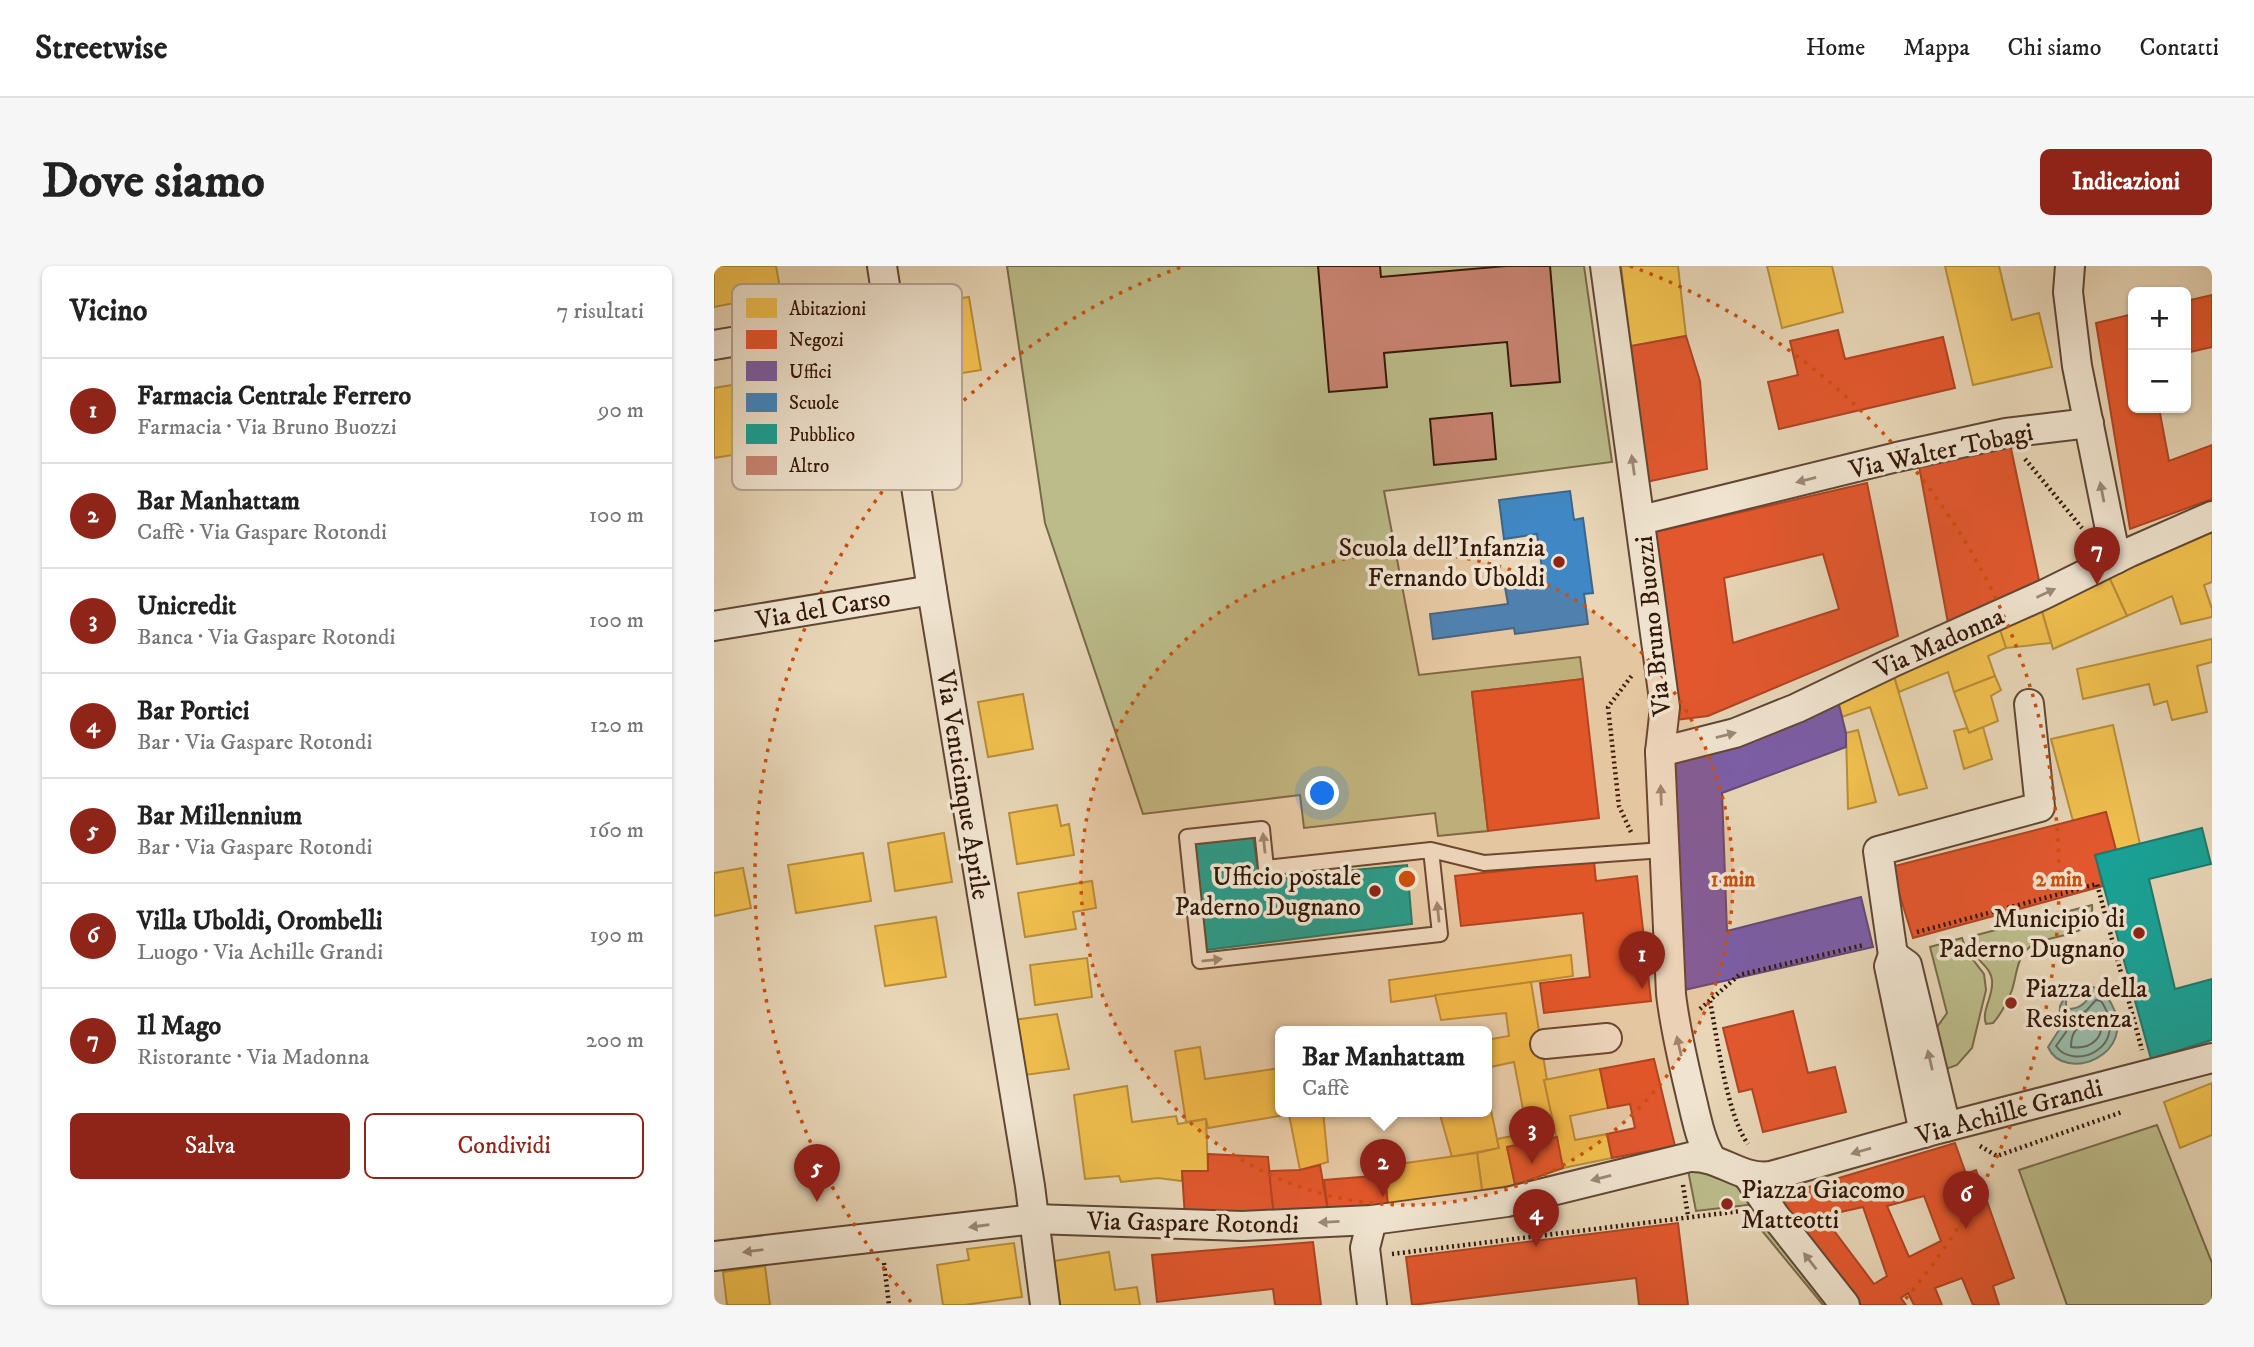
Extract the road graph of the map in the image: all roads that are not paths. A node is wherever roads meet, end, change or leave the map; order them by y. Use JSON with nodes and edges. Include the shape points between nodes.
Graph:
{"nodes":[{"id":1,"x":882,"y":266,"type":"edge"},
{"id":2,"x":1605,"y":266,"type":"edge"},
{"id":3,"x":2070,"y":266,"type":"edge"},
{"id":4,"x":885,"y":284,"type":"edge"},
{"id":5,"x":732,"y":342,"type":"edge"},
{"id":6,"x":714,"y":345,"type":"edge"},
{"id":7,"x":2089,"y":423,"type":"junction"},
{"id":8,"x":917,"y":490,"type":"edge"},
{"id":9,"x":2212,"y":516,"type":"edge"},
{"id":10,"x":1641,"y":520,"type":"junction"},
{"id":11,"x":2116,"y":559,"type":"junction"},
{"id":12,"x":932,"y":590,"type":"junction"},
{"id":13,"x":714,"y":626,"type":"edge"},
{"id":14,"x":2029,"y":704,"type":"dead end"},
{"id":15,"x":1660,"y":752,"type":"junction"},
{"id":16,"x":1431,"y":850,"type":"junction"},
{"id":17,"x":1651,"y":852,"type":"junction"},
{"id":18,"x":1607,"y":1038,"type":"dead end"},
{"id":19,"x":1545,"y":1044,"type":"dead end"},
{"id":20,"x":2212,"y":1058,"type":"edge"},
{"id":21,"x":1935,"y":1130,"type":"junction"},
{"id":22,"x":1711,"y":1158,"type":"junction"},
{"id":23,"x":1752,"y":1163,"type":"junction"},
{"id":24,"x":1034,"y":1219,"type":"junction"},
{"id":25,"x":1372,"y":1220,"type":"junction"},
{"id":26,"x":714,"y":1256,"type":"edge"},
{"id":27,"x":1045,"y":1305,"type":"edge"},
{"id":28,"x":1372,"y":1305,"type":"edge"},
{"id":29,"x":1845,"y":1305,"type":"edge"}],
"edges":[{"from":1,"to":4,"type":"street","name":"Via Venticinque Aprile"},
{"from":10,"to":2,"type":"street","name":"Via Bruno Buozzi","one_way":true},
{"from":3,"to":7,"type":"street","via":[[2072,331]]},
{"from":5,"to":6,"type":"street"},
{"from":7,"to":10,"type":"street","name":"Via Walter Tobagi","one_way":true,"via":[[2006,433]]},
{"from":11,"to":7,"type":"street","one_way":true},
{"from":8,"to":12,"type":"street","name":"Via Venticinque Aprile"},
{"from":9,"to":11,"type":"street","name":"Via Madonna"},
{"from":10,"to":15,"type":"street","name":"Via Bruno Buozzi","via":[[1665,707]]},
{"from":15,"to":11,"type":"street","name":"Via Madonna","one_way":true,"via":[[1735,733],[1797,708]]},
{"from":12,"to":13,"type":"street","name":"Via del Carso"},
{"from":12,"to":24,"type":"street","name":"Via Venticinque Aprile"},
{"from":14,"to":21,"type":"street","via":[[2040,807],[1878,851],[1883,949],[1907,965]]},
{"from":17,"to":15,"type":"street","name":"Via Bruno Buozzi","one_way":true},
{"from":16,"to":16,"type":"lane","one_way":true,"via":[[1266,868],[1262,829],[1186,837],[1200,961],[1440,934]]},
{"from":16,"to":17,"type":"lane","via":[[1484,863]]},
{"from":22,"to":17,"type":"street","name":"Via Bruno Buozzi","one_way":true,"via":[[1675,1029]]},
{"from":18,"to":19,"type":"street"},
{"from":20,"to":21,"type":"street","name":"Via Achille Grandi"},
{"from":21,"to":23,"type":"street","name":"Via Achille Grandi","one_way":true,"via":[[1771,1176]]},
{"from":22,"to":23,"type":"street"},
{"from":22,"to":25,"type":"street","name":"Via Gaspare Rotondi","one_way":true,"via":[[1690,1157],[1674,1170],[1507,1202]]},
{"from":29,"to":23,"type":"street","one_way":true,"via":[[1763,1213]]},
{"from":25,"to":24,"type":"street","name":"Via Gaspare Rotondi","one_way":true,"via":[[1242,1226]]},
{"from":24,"to":26,"type":"street","name":"Via Gaspare Rotondi","one_way":true},
{"from":24,"to":27,"type":"street","name":"Via Venticinque Aprile"},
{"from":25,"to":28,"type":"street","via":[[1365,1248]]}]}
